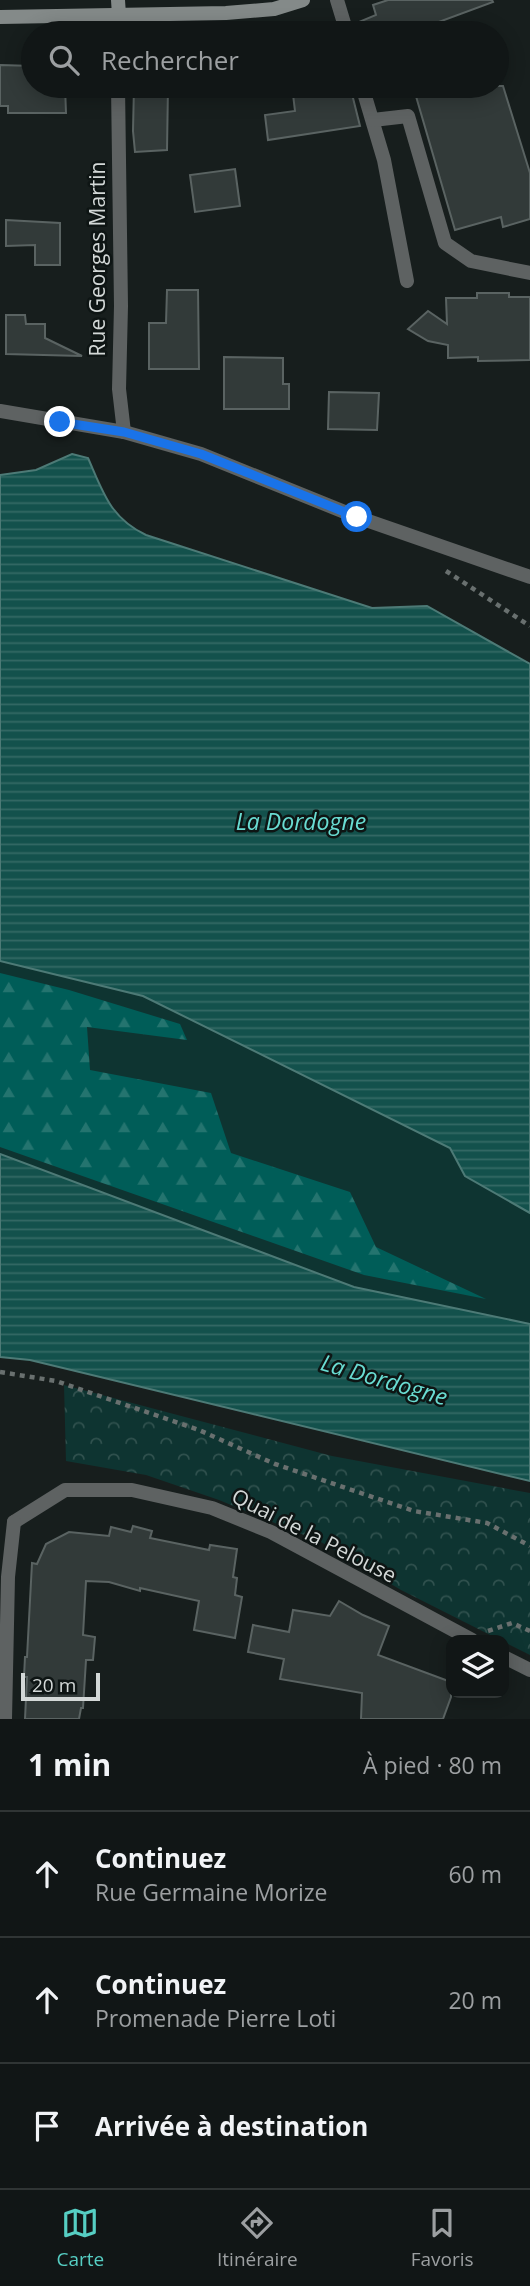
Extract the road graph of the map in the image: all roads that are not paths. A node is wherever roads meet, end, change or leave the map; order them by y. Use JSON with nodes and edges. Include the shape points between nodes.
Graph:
{"nodes":[{"id":1,"x":303,"y":0,"type":"edge"},
{"id":2,"x":337,"y":0,"type":"edge"},
{"id":3,"x":118,"y":7,"type":"edge"},
{"id":4,"x":226,"y":7,"type":"edge"},
{"id":5,"x":0,"y":17,"type":"edge"},
{"id":6,"x":343,"y":21,"type":"edge"},
{"id":7,"x":118,"y":98,"type":"edge"},
{"id":8,"x":366,"y":98,"type":"edge"},
{"id":9,"x":373,"y":120,"type":"junction"},
{"id":10,"x":530,"y":273,"type":"edge"},
{"id":11,"x":408,"y":281,"type":"dead end"},
{"id":12,"x":0,"y":411,"type":"edge"},
{"id":13,"x":124,"y":432,"type":"junction"},
{"id":14,"x":530,"y":576,"type":"edge"},
{"id":15,"x":7,"y":1521,"type":"edge"},
{"id":16,"x":462,"y":1635,"type":"edge"},
{"id":17,"x":509,"y":1660,"type":"edge"},
{"id":18,"x":530,"y":1671,"type":"edge"},
{"id":19,"x":5,"y":1719,"type":"edge"}],
"edges":[{"from":1,"to":4,"type":"street","via":[[274,9]]},
{"from":2,"to":6,"type":"street"},
{"from":3,"to":4,"type":"street"},
{"from":3,"to":5,"type":"street"},
{"from":7,"to":13,"type":"street","name":"Rue Georges Martin"},
{"from":8,"to":9,"type":"street"},
{"from":9,"to":10,"type":"street","via":[[408,116],[445,243],[471,261]]},
{"from":9,"to":11,"type":"street"},
{"from":12,"to":13,"type":"street"},
{"from":13,"to":14,"type":"street","via":[[201,454],[357,517]]},
{"from":15,"to":16,"type":"street","name":"Quai de la Pelouse","via":[[65,1490],[132,1490],[212,1508],[271,1532]]},
{"from":15,"to":19,"type":"street"},
{"from":17,"to":18,"type":"street"}]}
